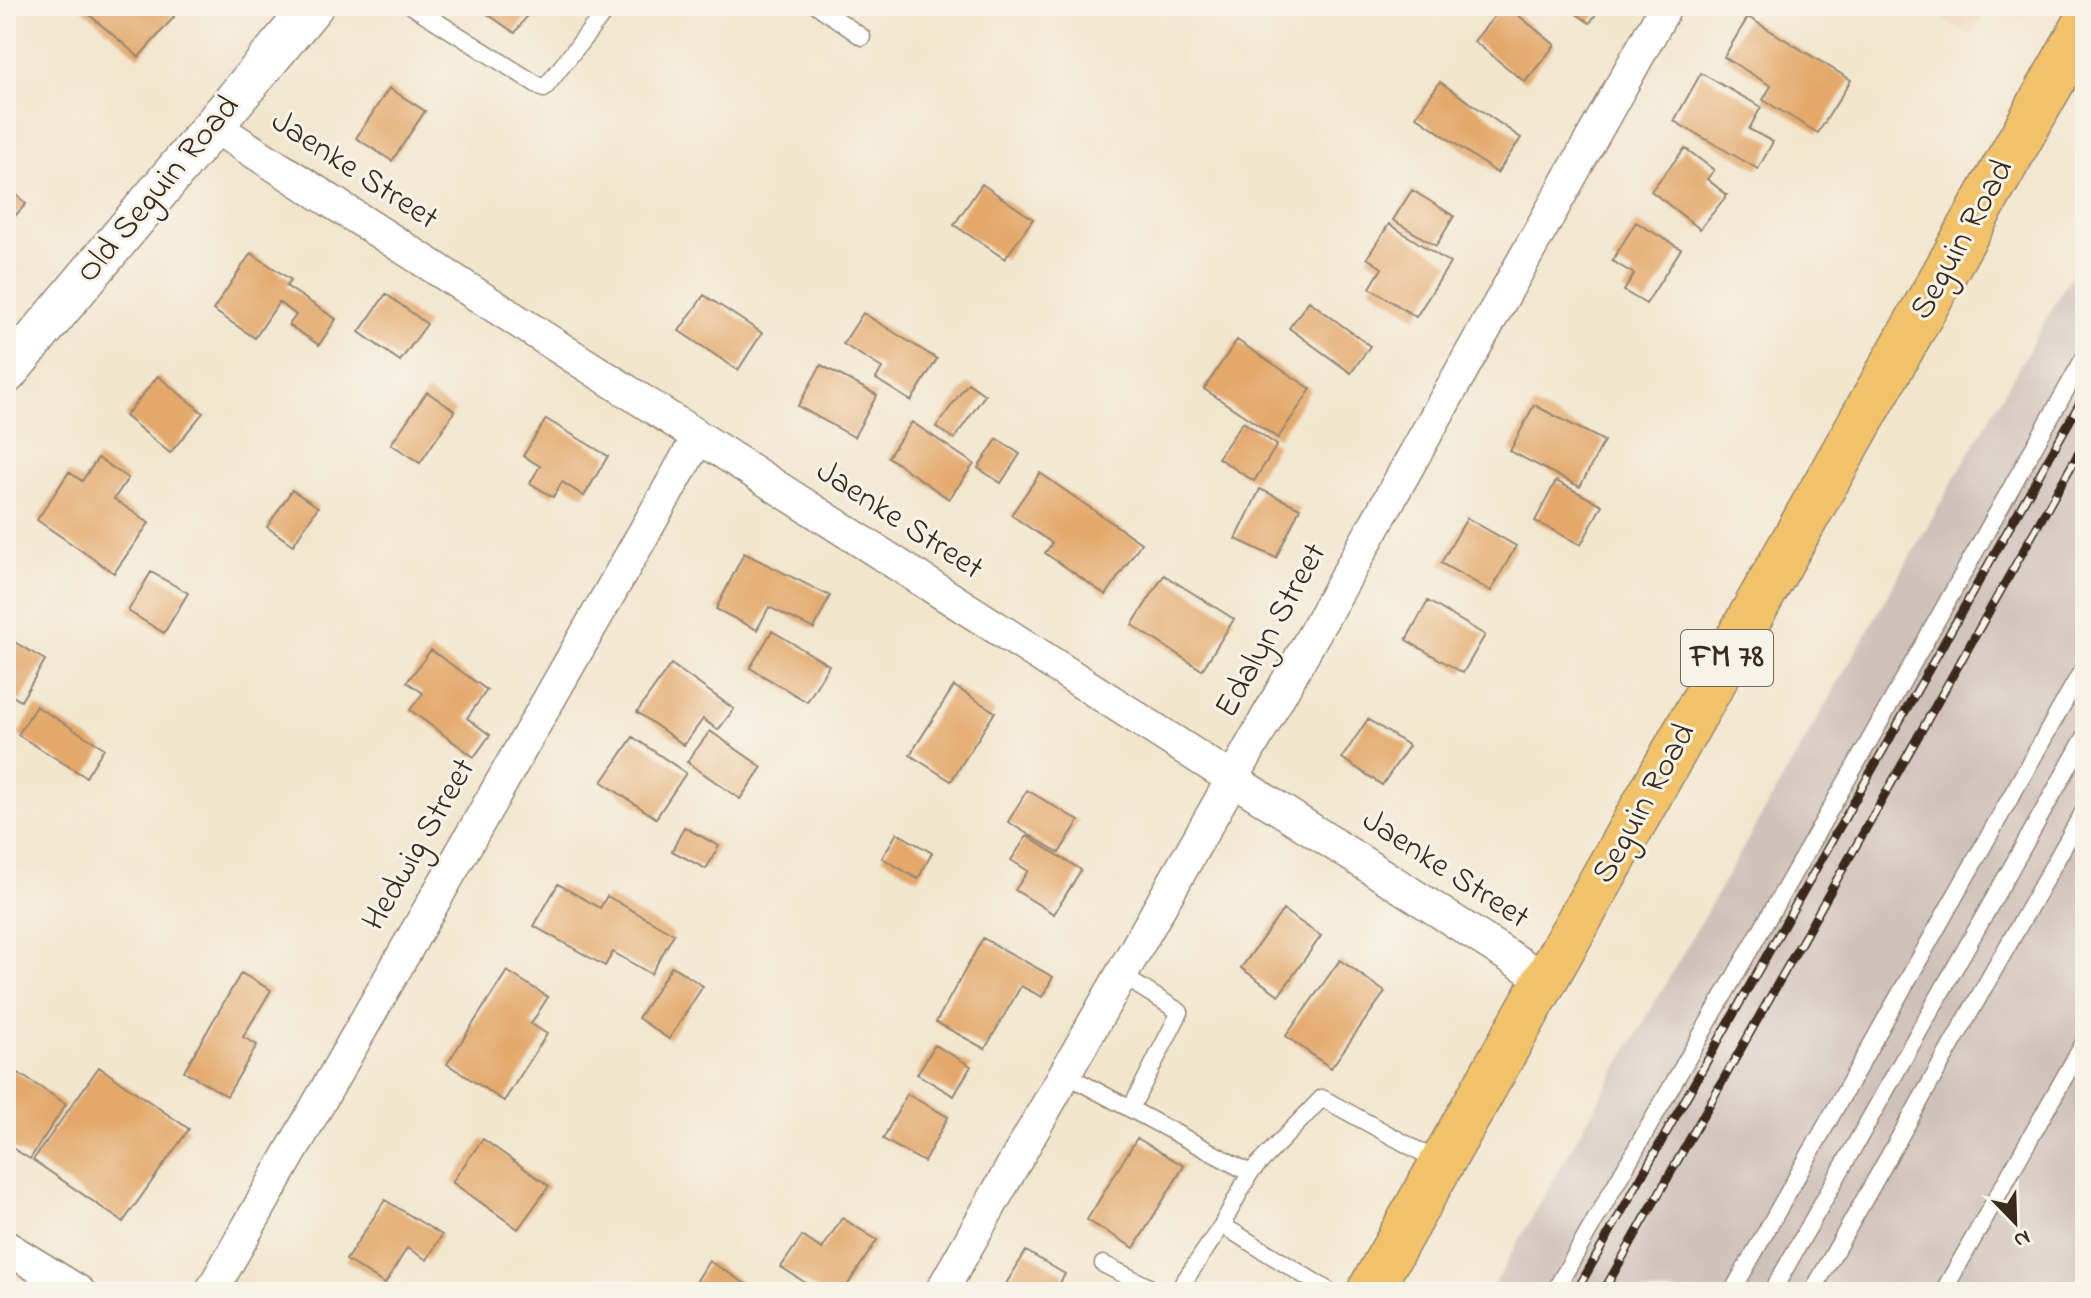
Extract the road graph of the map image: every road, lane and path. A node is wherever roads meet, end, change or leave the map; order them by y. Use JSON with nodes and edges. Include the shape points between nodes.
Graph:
{"nodes":[{"id":1,"x":313,"y":6,"type":"edge"},
{"id":2,"x":412,"y":6,"type":"edge"},
{"id":3,"x":609,"y":6,"type":"edge"},
{"id":4,"x":818,"y":6,"type":"edge"},
{"id":5,"x":1666,"y":6,"type":"edge"},
{"id":6,"x":2085,"y":24,"type":"edge"},
{"id":7,"x":862,"y":37,"type":"dead end"},
{"id":8,"x":212,"y":125,"type":"junction"},
{"id":9,"x":2085,"y":356,"type":"edge"},
{"id":10,"x":6,"y":374,"type":"edge"},
{"id":11,"x":698,"y":438,"type":"junction"},
{"id":12,"x":2085,"y":665,"type":"edge"},
{"id":13,"x":2085,"y":737,"type":"edge"},
{"id":14,"x":1232,"y":780,"type":"junction"},
{"id":15,"x":2085,"y":809,"type":"edge"},
{"id":16,"x":1121,"y":975,"type":"junction"},
{"id":17,"x":1546,"y":980,"type":"junction"},
{"id":18,"x":2085,"y":1041,"type":"edge"},
{"id":19,"x":1065,"y":1074,"type":"junction"},
{"id":20,"x":1131,"y":1108,"type":"junction"},
{"id":21,"x":1442,"y":1164,"type":"junction"},
{"id":22,"x":1250,"y":1173,"type":"junction"},
{"id":23,"x":1222,"y":1225,"type":"junction"},
{"id":24,"x":6,"y":1247,"type":"edge"},
{"id":25,"x":1103,"y":1264,"type":"dead end"},
{"id":26,"x":79,"y":1292,"type":"edge"},
{"id":27,"x":211,"y":1292,"type":"edge"},
{"id":28,"x":941,"y":1292,"type":"edge"},
{"id":29,"x":1159,"y":1292,"type":"edge"},
{"id":30,"x":1177,"y":1292,"type":"edge"},
{"id":31,"x":1331,"y":1292,"type":"edge"},
{"id":32,"x":1369,"y":1292,"type":"edge"},
{"id":33,"x":1554,"y":1292,"type":"edge"},
{"id":34,"x":1732,"y":1292,"type":"edge"},
{"id":35,"x":1772,"y":1292,"type":"edge"},
{"id":36,"x":1812,"y":1292,"type":"edge"},
{"id":37,"x":1943,"y":1292,"type":"edge"}],
"edges":[{"from":1,"to":8,"type":"street","name":"Old Seguin Road"},
{"from":2,"to":3,"type":"lane","via":[[544,89]]},
{"from":4,"to":7,"type":"lane"},
{"from":5,"to":14,"type":"street","name":"Edalyn Street"},
{"from":6,"to":17,"type":"main road","name":"Seguin Road","number":"FM 78"},
{"from":8,"to":10,"type":"street","name":"Old Seguin Road"},
{"from":8,"to":11,"type":"street","name":"Jaenke Street"},
{"from":9,"to":33,"type":"lane"},
{"from":11,"to":14,"type":"street","name":"Jaenke Street"},
{"from":11,"to":27,"type":"street","name":"Hedwig Street"},
{"from":12,"to":34,"type":"lane"},
{"from":13,"to":35,"type":"lane"},
{"from":14,"to":16,"type":"street","name":"Edalyn Street"},
{"from":14,"to":17,"type":"street","name":"Jaenke Street"},
{"from":15,"to":36,"type":"lane"},
{"from":16,"to":19,"type":"street","name":"Edalyn Street"},
{"from":16,"to":20,"type":"lane","via":[[1180,1012]]},
{"from":17,"to":21,"type":"main road","name":"Seguin Road","number":"FM 78"},
{"from":18,"to":37,"type":"lane"},
{"from":19,"to":20,"type":"lane"},
{"from":19,"to":28,"type":"street","name":"Edalyn Street"},
{"from":20,"to":22,"type":"lane"},
{"from":21,"to":22,"type":"lane","via":[[1322,1098]]},
{"from":21,"to":32,"type":"main road","name":"Seguin Road","number":"FM 78"},
{"from":22,"to":23,"type":"lane"},
{"from":23,"to":30,"type":"lane"},
{"from":23,"to":31,"type":"lane"},
{"from":24,"to":26,"type":"street"},
{"from":25,"to":29,"type":"lane"}]}
